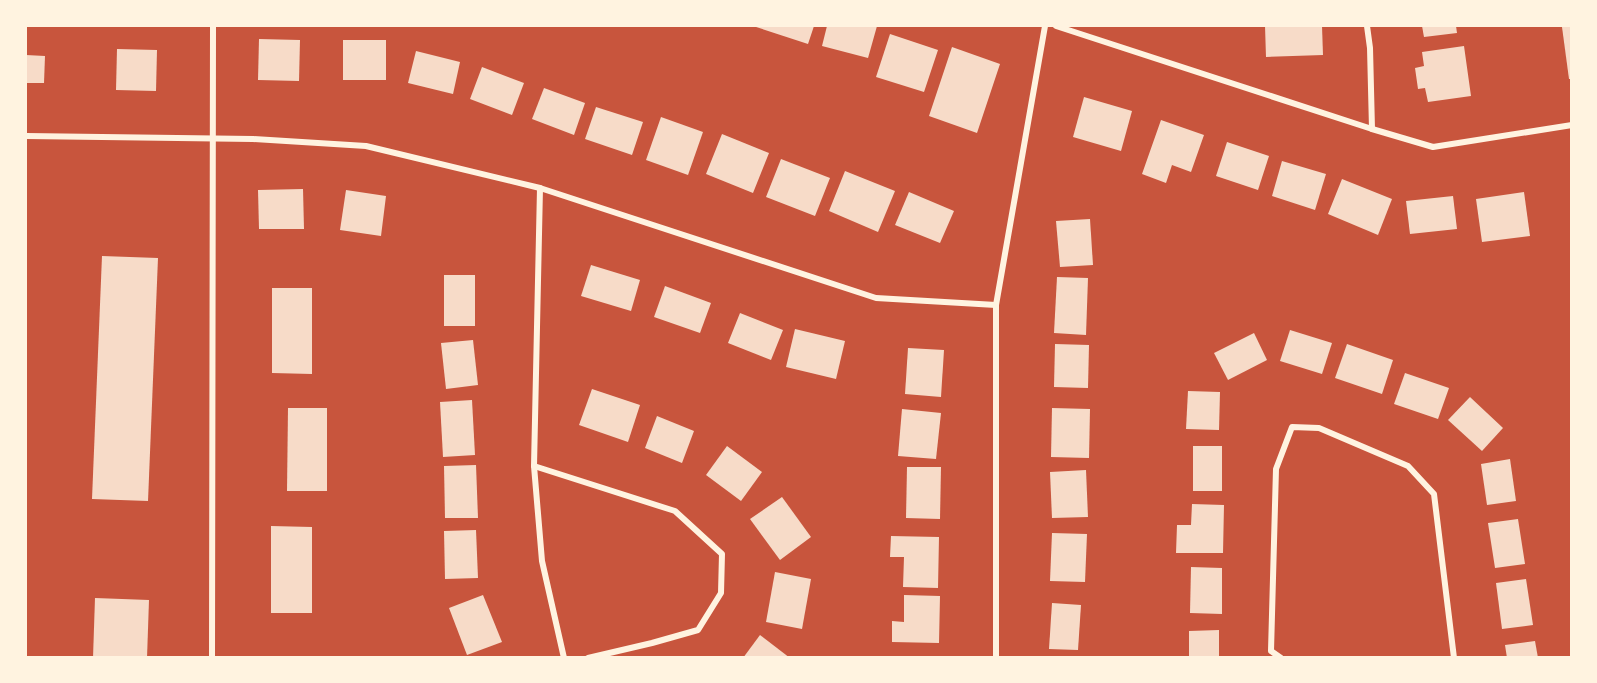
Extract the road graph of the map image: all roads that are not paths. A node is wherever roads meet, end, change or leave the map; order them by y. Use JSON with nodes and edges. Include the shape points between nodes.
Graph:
{"nodes":[{"id":1,"x":213,"y":26,"type":"edge"},
{"id":2,"x":1045,"y":26,"type":"edge"},
{"id":3,"x":1056,"y":26,"type":"edge"},
{"id":4,"x":1367,"y":26,"type":"edge"},
{"id":5,"x":1572,"y":124,"type":"edge"},
{"id":6,"x":1372,"y":129,"type":"junction"},
{"id":7,"x":26,"y":136,"type":"edge"},
{"id":8,"x":213,"y":138,"type":"junction"},
{"id":9,"x":540,"y":188,"type":"junction"},
{"id":10,"x":996,"y":305,"type":"junction"},
{"id":11,"x":534,"y":466,"type":"junction"},
{"id":12,"x":212,"y":657,"type":"edge"},
{"id":13,"x":564,"y":657,"type":"edge"},
{"id":14,"x":588,"y":657,"type":"edge"},
{"id":15,"x":996,"y":657,"type":"edge"},
{"id":16,"x":1281,"y":657,"type":"edge"},
{"id":17,"x":1454,"y":657,"type":"edge"}],
"edges":[{"from":1,"to":8,"type":"street"},
{"from":2,"to":10,"type":"street"},
{"from":3,"to":6,"type":"street"},
{"from":4,"to":6,"type":"street"},
{"from":5,"to":6,"type":"street","via":[[1433,147]]},
{"from":7,"to":8,"type":"street"},
{"from":8,"to":9,"type":"street","via":[[366,146]]},
{"from":8,"to":12,"type":"street"},
{"from":9,"to":10,"type":"street","via":[[876,298]]},
{"from":9,"to":11,"type":"street"},
{"from":10,"to":15,"type":"street"},
{"from":11,"to":13,"type":"street","via":[[542,561]]},
{"from":11,"to":14,"type":"street","via":[[675,511],[722,554],[721,593],[698,630]]},
{"from":16,"to":17,"type":"street","via":[[1272,651],[1276,469],[1292,427],[1319,428],[1408,466],[1434,494]]}]}
